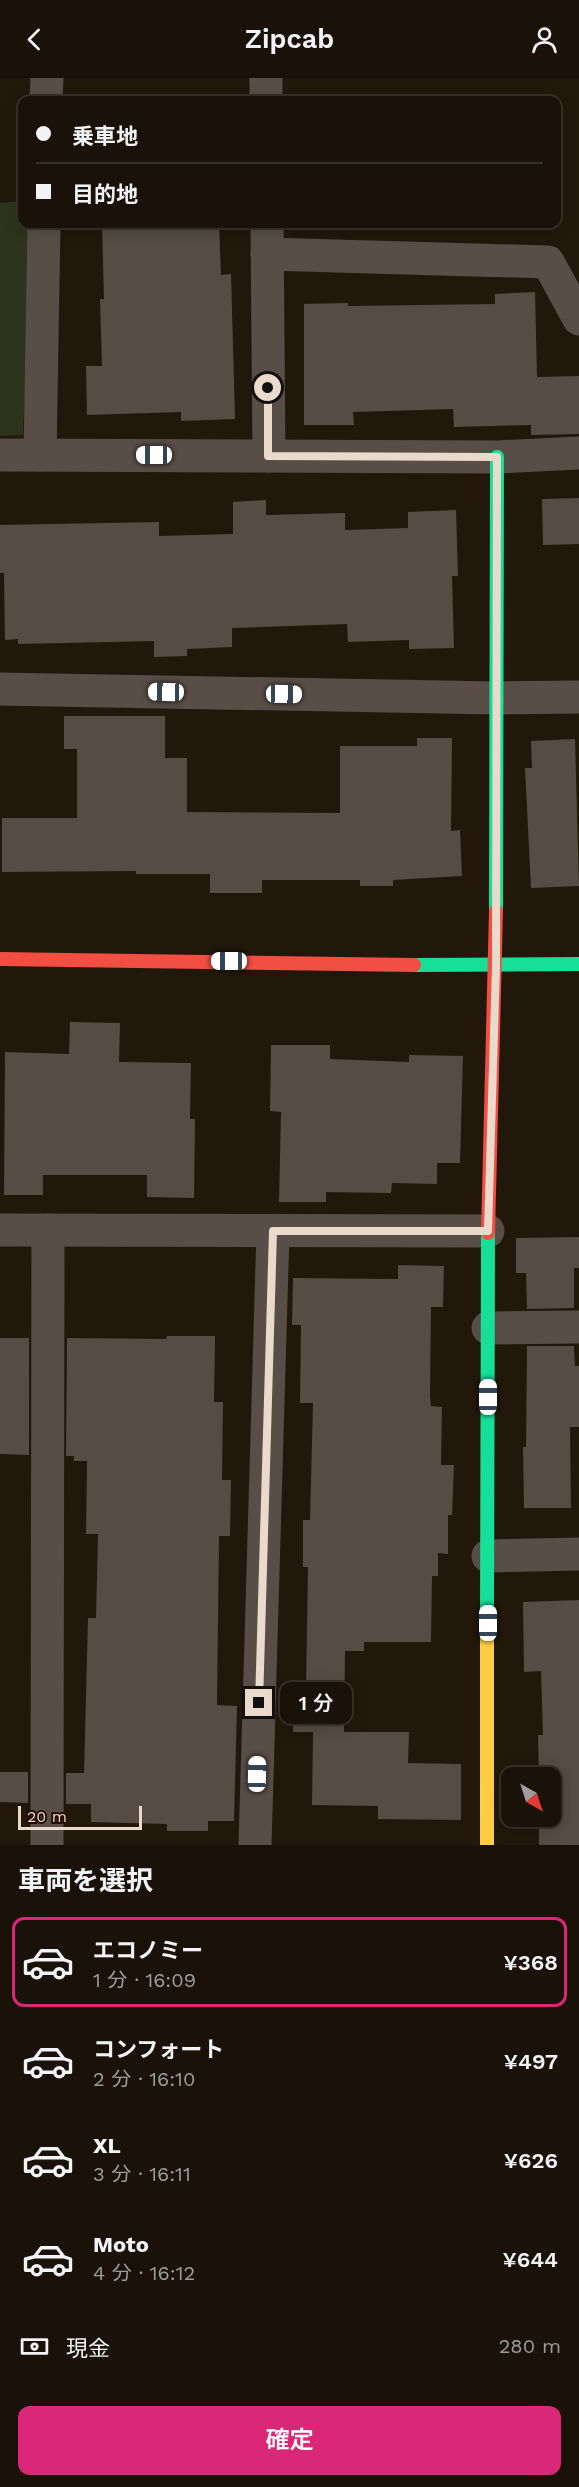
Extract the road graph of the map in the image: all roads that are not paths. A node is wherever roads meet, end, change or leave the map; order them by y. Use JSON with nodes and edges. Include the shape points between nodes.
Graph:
{"nodes":[{"id":1,"x":47,"y":78,"type":"edge"},
{"id":2,"x":266,"y":78,"type":"edge"},
{"id":3,"x":46,"y":96,"type":"edge"},
{"id":4,"x":266,"y":96,"type":"edge"},
{"id":5,"x":44,"y":228,"type":"edge"},
{"id":6,"x":267,"y":239,"type":"edge"},
{"id":7,"x":579,"y":319,"type":"edge"},
{"id":8,"x":579,"y":453,"type":"edge"},
{"id":9,"x":0,"y":455,"type":"edge"},
{"id":10,"x":40,"y":455,"type":"junction"},
{"id":11,"x":268,"y":456,"type":"junction"},
{"id":12,"x":497,"y":457,"type":"junction"},
{"id":13,"x":0,"y":689,"type":"edge"},
{"id":14,"x":579,"y":697,"type":"edge"},
{"id":15,"x":497,"y":698,"type":"junction"},
{"id":16,"x":0,"y":959,"type":"edge"},
{"id":17,"x":579,"y":964,"type":"edge"},
{"id":18,"x":496,"y":966,"type":"junction"},
{"id":19,"x":0,"y":1230,"type":"edge"},
{"id":20,"x":48,"y":1230,"type":"junction"},
{"id":21,"x":273,"y":1231,"type":"junction"},
{"id":22,"x":488,"y":1231,"type":"junction"},
{"id":23,"x":579,"y":1327,"type":"edge"},
{"id":24,"x":488,"y":1328,"type":"junction"},
{"id":25,"x":579,"y":1554,"type":"edge"},
{"id":26,"x":488,"y":1556,"type":"junction"},
{"id":27,"x":47,"y":1845,"type":"edge"},
{"id":28,"x":255,"y":1845,"type":"edge"},
{"id":29,"x":487,"y":1845,"type":"edge"}],
"edges":[{"from":1,"to":3,"type":"street"},
{"from":2,"to":4,"type":"street"},
{"from":5,"to":10,"type":"street"},
{"from":6,"to":7,"type":"street","via":[[548,262]]},
{"from":6,"to":11,"type":"street"},
{"from":8,"to":12,"type":"street"},
{"from":9,"to":10,"type":"street"},
{"from":10,"to":11,"type":"street"},
{"from":11,"to":12,"type":"street"},
{"from":12,"to":15,"type":"street"},
{"from":13,"to":15,"type":"street"},
{"from":14,"to":15,"type":"street"},
{"from":15,"to":18,"type":"street"},
{"from":16,"to":18,"type":"street"},
{"from":17,"to":18,"type":"street"},
{"from":18,"to":22,"type":"street"},
{"from":19,"to":20,"type":"street"},
{"from":20,"to":21,"type":"street"},
{"from":20,"to":27,"type":"street"},
{"from":21,"to":22,"type":"street"},
{"from":21,"to":28,"type":"street"},
{"from":22,"to":24,"type":"street"},
{"from":23,"to":24,"type":"street"},
{"from":24,"to":26,"type":"street"},
{"from":25,"to":26,"type":"street"},
{"from":26,"to":29,"type":"street"}]}
